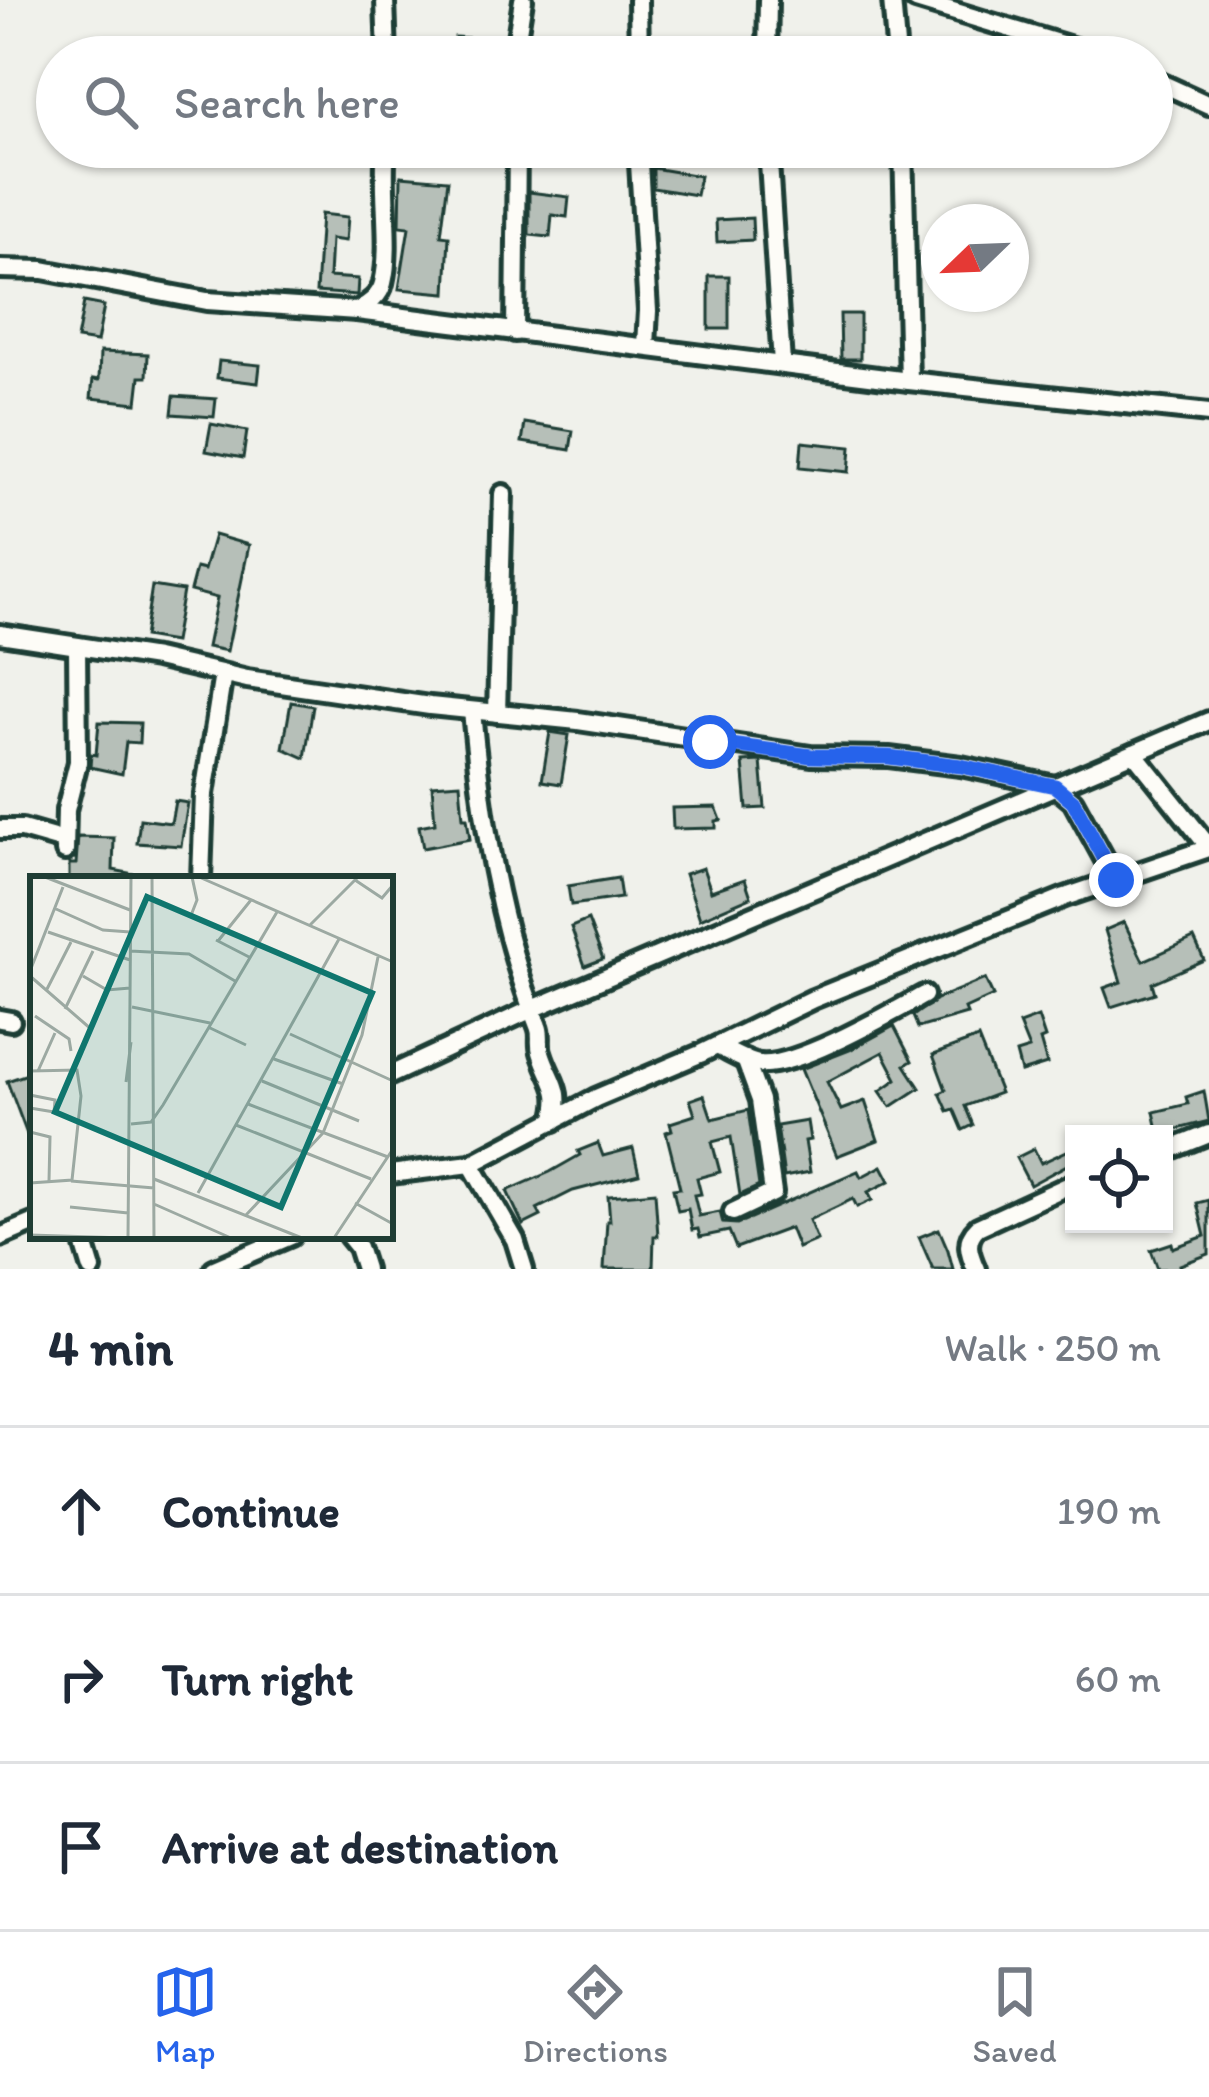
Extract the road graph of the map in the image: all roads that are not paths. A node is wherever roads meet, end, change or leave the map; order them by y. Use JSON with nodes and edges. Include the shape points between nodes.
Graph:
{"nodes":[{"id":1,"x":385,"y":0,"type":"edge"},
{"id":2,"x":523,"y":0,"type":"edge"},
{"id":3,"x":638,"y":0,"type":"edge"},
{"id":4,"x":768,"y":0,"type":"edge"},
{"id":5,"x":892,"y":0,"type":"edge"},
{"id":6,"x":916,"y":0,"type":"edge"},
{"id":7,"x":386,"y":36,"type":"edge"},
{"id":8,"x":517,"y":36,"type":"edge"},
{"id":9,"x":639,"y":36,"type":"edge"},
{"id":10,"x":767,"y":36,"type":"edge"},
{"id":11,"x":896,"y":36,"type":"edge"},
{"id":12,"x":1035,"y":36,"type":"edge"},
{"id":13,"x":1173,"y":89,"type":"edge"},
{"id":14,"x":1209,"y":105,"type":"edge"},
{"id":15,"x":384,"y":168,"type":"edge"},
{"id":16,"x":517,"y":168,"type":"edge"},
{"id":17,"x":639,"y":168,"type":"edge"},
{"id":18,"x":770,"y":168,"type":"edge"},
{"id":19,"x":903,"y":168,"type":"edge"},
{"id":20,"x":0,"y":269,"type":"edge"},
{"id":21,"x":357,"y":311,"type":"junction"},
{"id":22,"x":515,"y":332,"type":"junction"},
{"id":23,"x":646,"y":345,"type":"junction"},
{"id":24,"x":782,"y":364,"type":"junction"},
{"id":25,"x":909,"y":381,"type":"junction"},
{"id":26,"x":1209,"y":413,"type":"edge"},
{"id":27,"x":503,"y":494,"type":"dead end"},
{"id":28,"x":0,"y":634,"type":"edge"},
{"id":29,"x":77,"y":646,"type":"junction"},
{"id":30,"x":224,"y":674,"type":"junction"},
{"id":31,"x":472,"y":711,"type":"junction"},
{"id":32,"x":497,"y":713,"type":"junction"},
{"id":33,"x":1209,"y":721,"type":"edge"},
{"id":34,"x":1134,"y":754,"type":"junction"},
{"id":35,"x":1055,"y":786,"type":"junction"},
{"id":36,"x":0,"y":829,"type":"edge"},
{"id":37,"x":1209,"y":848,"type":"edge"},
{"id":38,"x":201,"y":876,"type":"edge"},
{"id":39,"x":1116,"y":880,"type":"junction"},
{"id":40,"x":925,"y":994,"type":"dead end"},
{"id":41,"x":530,"y":1010,"type":"junction"},
{"id":42,"x":717,"y":1046,"type":"junction"},
{"id":43,"x":745,"y":1059,"type":"junction"},
{"id":44,"x":393,"y":1074,"type":"edge"},
{"id":45,"x":554,"y":1121,"type":"junction"},
{"id":46,"x":1209,"y":1134,"type":"edge"},
{"id":47,"x":1173,"y":1148,"type":"edge"},
{"id":48,"x":471,"y":1164,"type":"junction"},
{"id":49,"x":393,"y":1174,"type":"edge"},
{"id":50,"x":1065,"y":1188,"type":"edge"},
{"id":51,"x":734,"y":1212,"type":"dead end"},
{"id":52,"x":30,"y":1224,"type":"edge"},
{"id":53,"x":0,"y":1237,"type":"edge"},
{"id":54,"x":83,"y":1239,"type":"edge"},
{"id":55,"x":284,"y":1239,"type":"edge"},
{"id":56,"x":351,"y":1239,"type":"edge"},
{"id":57,"x":92,"y":1269,"type":"edge"},
{"id":58,"x":214,"y":1269,"type":"edge"},
{"id":59,"x":365,"y":1269,"type":"edge"},
{"id":60,"x":524,"y":1269,"type":"edge"},
{"id":61,"x":976,"y":1269,"type":"edge"}],
"edges":[{"from":1,"to":7,"type":"street"},
{"from":2,"to":8,"type":"street"},
{"from":3,"to":9,"type":"street"},
{"from":4,"to":10,"type":"street"},
{"from":5,"to":11,"type":"street"},
{"from":6,"to":12,"type":"street"},
{"from":13,"to":14,"type":"street"},
{"from":15,"to":21,"type":"street","via":[[383,283]]},
{"from":16,"to":22,"type":"street"},
{"from":17,"to":23,"type":"street"},
{"from":18,"to":24,"type":"street"},
{"from":19,"to":25,"type":"street"},
{"from":20,"to":21,"type":"street","via":[[207,301]]},
{"from":21,"to":22,"type":"street"},
{"from":22,"to":23,"type":"street"},
{"from":23,"to":24,"type":"street"},
{"from":24,"to":25,"type":"street"},
{"from":25,"to":26,"type":"street"},
{"from":27,"to":32,"type":"street"},
{"from":28,"to":29,"type":"street"},
{"from":29,"to":30,"type":"street"},
{"from":29,"to":36,"type":"street","via":[[78,762],[64,846]]},
{"from":30,"to":31,"type":"street"},
{"from":30,"to":38,"type":"street","via":[[204,794]]},
{"from":31,"to":32,"type":"street"},
{"from":31,"to":41,"type":"street","via":[[494,885]]},
{"from":32,"to":35,"type":"street","via":[[811,756],[925,762]]},
{"from":33,"to":34,"type":"street"},
{"from":34,"to":35,"type":"street"},
{"from":34,"to":37,"type":"street"},
{"from":35,"to":39,"type":"street","via":[[1073,801]]},
{"from":35,"to":41,"type":"street"},
{"from":37,"to":39,"type":"street"},
{"from":39,"to":42,"type":"street","via":[[813,999]]},
{"from":40,"to":43,"type":"street","via":[[786,1060]]},
{"from":41,"to":44,"type":"street"},
{"from":41,"to":45,"type":"street","via":[[559,1094]]},
{"from":42,"to":43,"type":"street"},
{"from":42,"to":45,"type":"street"},
{"from":43,"to":51,"type":"street","via":[[773,1193]]},
{"from":45,"to":48,"type":"street"},
{"from":46,"to":47,"type":"street"},
{"from":48,"to":49,"type":"street"},
{"from":48,"to":60,"type":"street"},
{"from":50,"to":61,"type":"street","via":[[978,1227],[968,1247]]},
{"from":52,"to":53,"type":"street"},
{"from":54,"to":57,"type":"street"},
{"from":55,"to":58,"type":"street"},
{"from":56,"to":59,"type":"street"}]}
